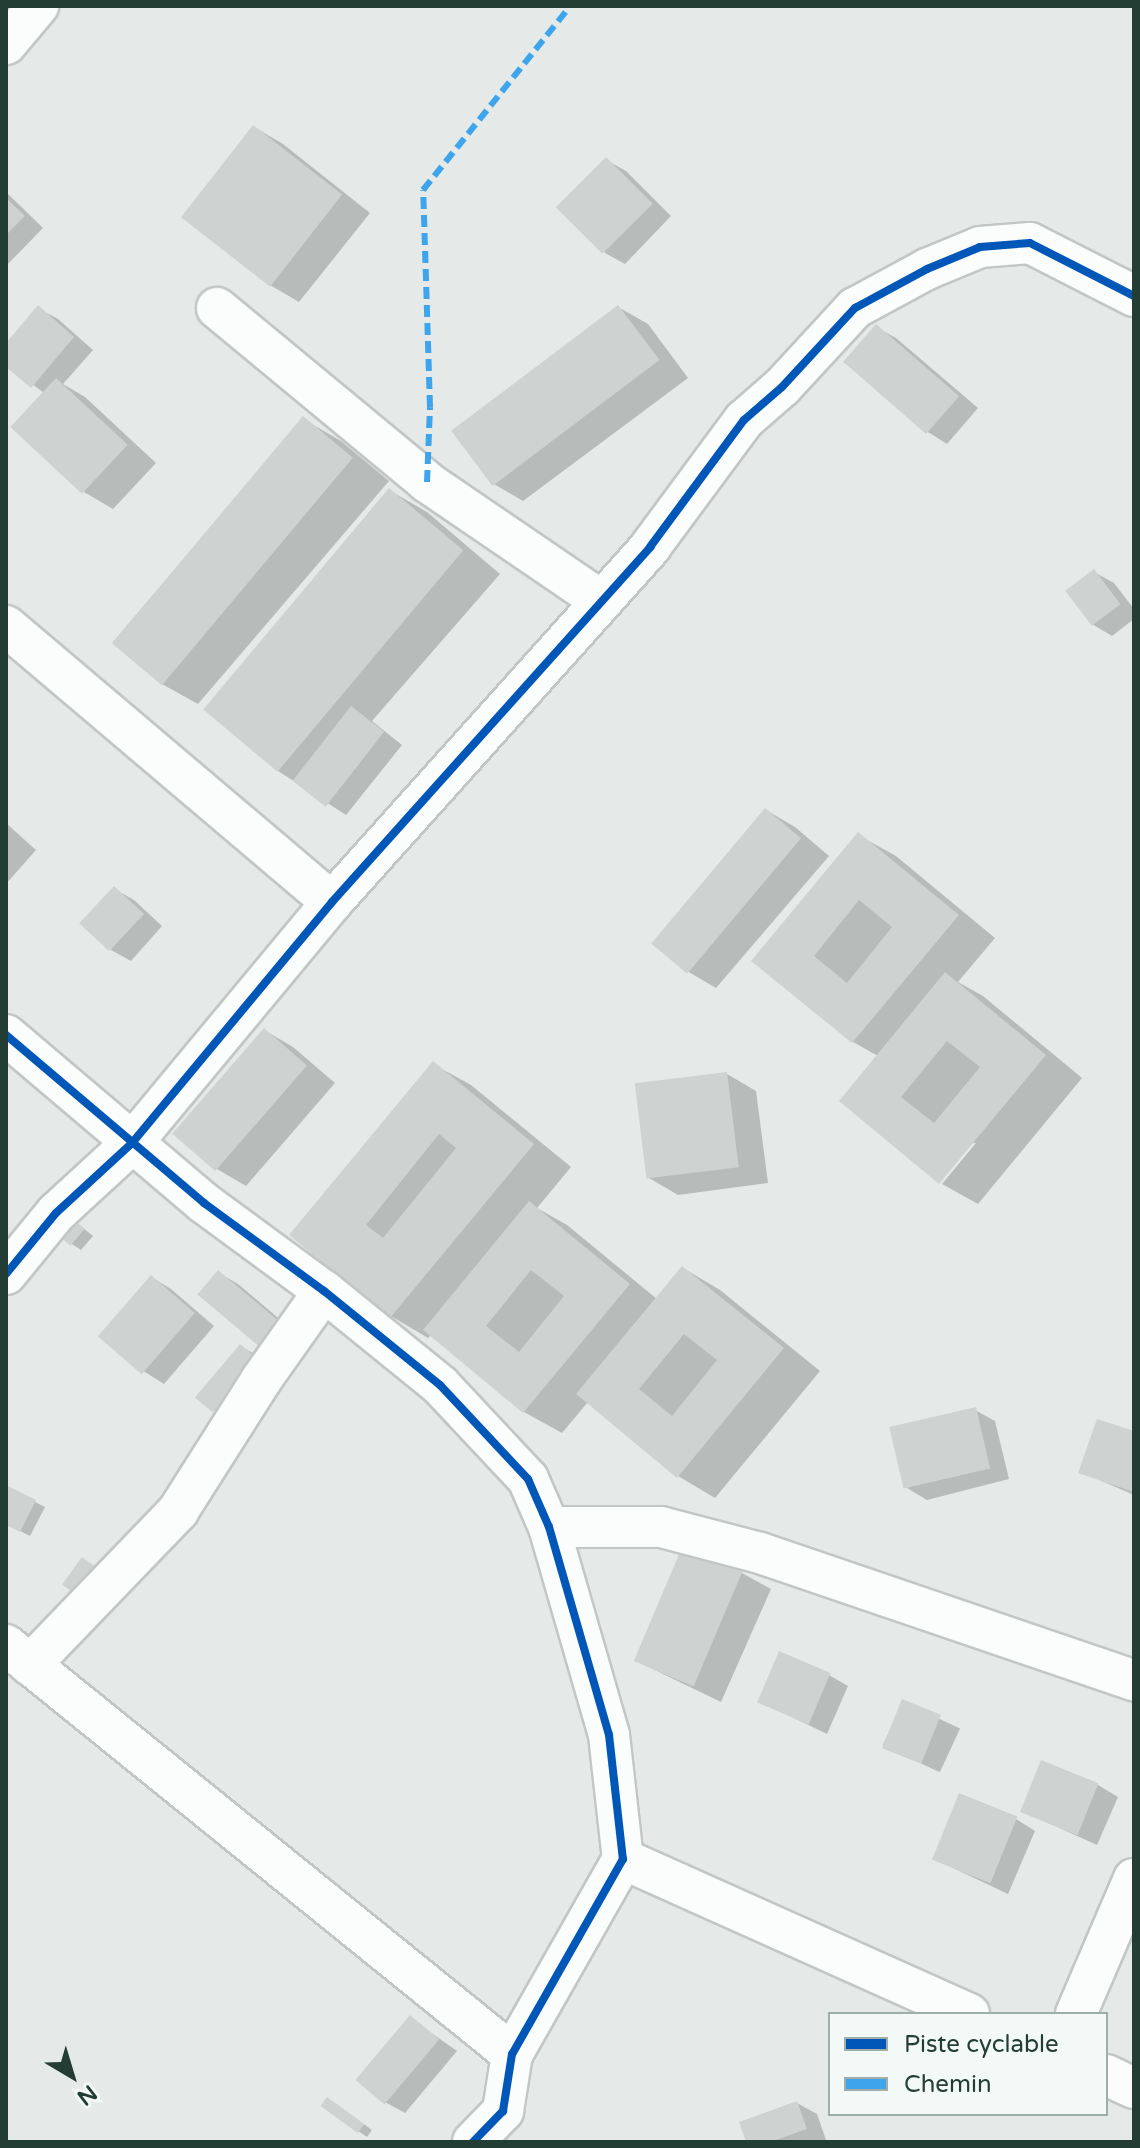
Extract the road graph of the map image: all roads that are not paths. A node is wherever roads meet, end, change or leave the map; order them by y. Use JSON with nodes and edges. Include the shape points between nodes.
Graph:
{"nodes":[{"id":1,"x":38,"y":6,"type":"edge"},
{"id":2,"x":6,"y":44,"type":"edge"},
{"id":3,"x":1134,"y":296,"type":"edge"},
{"id":4,"x":217,"y":308,"type":"dead end"},
{"id":5,"x":600,"y":600,"type":"junction"},
{"id":6,"x":6,"y":626,"type":"edge"},
{"id":7,"x":332,"y":902,"type":"junction"},
{"id":8,"x":6,"y":1035,"type":"edge"},
{"id":9,"x":132,"y":1143,"type":"junction"},
{"id":10,"x":6,"y":1274,"type":"edge"},
{"id":11,"x":324,"y":1291,"type":"junction"},
{"id":12,"x":549,"y":1527,"type":"junction"},
{"id":13,"x":18,"y":1655,"type":"edge"},
{"id":14,"x":1134,"y":1680,"type":"edge"},
{"id":15,"x":623,"y":1859,"type":"junction"},
{"id":16,"x":1134,"y":1879,"type":"edge"},
{"id":17,"x":965,"y":2012,"type":"edge"},
{"id":18,"x":1077,"y":2012,"type":"edge"},
{"id":19,"x":512,"y":2054,"type":"junction"},
{"id":20,"x":1108,"y":2076,"type":"edge"},
{"id":21,"x":1134,"y":2088,"type":"edge"},
{"id":22,"x":473,"y":2142,"type":"edge"}],
"edges":[{"from":1,"to":2,"type":"street"},
{"from":3,"to":5,"type":"street","via":[[1030,243],[980,247],[855,308],[744,420],[650,547]]},
{"from":4,"to":5,"type":"street","via":[[427,482]]},
{"from":5,"to":7,"type":"street"},
{"from":6,"to":7,"type":"street"},
{"from":7,"to":9,"type":"street"},
{"from":8,"to":9,"type":"street"},
{"from":9,"to":10,"type":"street","via":[[56,1213]]},
{"from":9,"to":11,"type":"street"},
{"from":11,"to":12,"type":"street","via":[[440,1385],[528,1479]]},
{"from":11,"to":13,"type":"street","via":[[178,1511]]},
{"from":12,"to":14,"type":"street","via":[[661,1527],[760,1553]]},
{"from":12,"to":15,"type":"street","via":[[609,1735]]},
{"from":13,"to":19,"type":"street"},
{"from":15,"to":17,"type":"street"},
{"from":15,"to":19,"type":"street"},
{"from":16,"to":18,"type":"street"},
{"from":19,"to":22,"type":"street","via":[[503,2111]]},
{"from":20,"to":21,"type":"street"}]}
